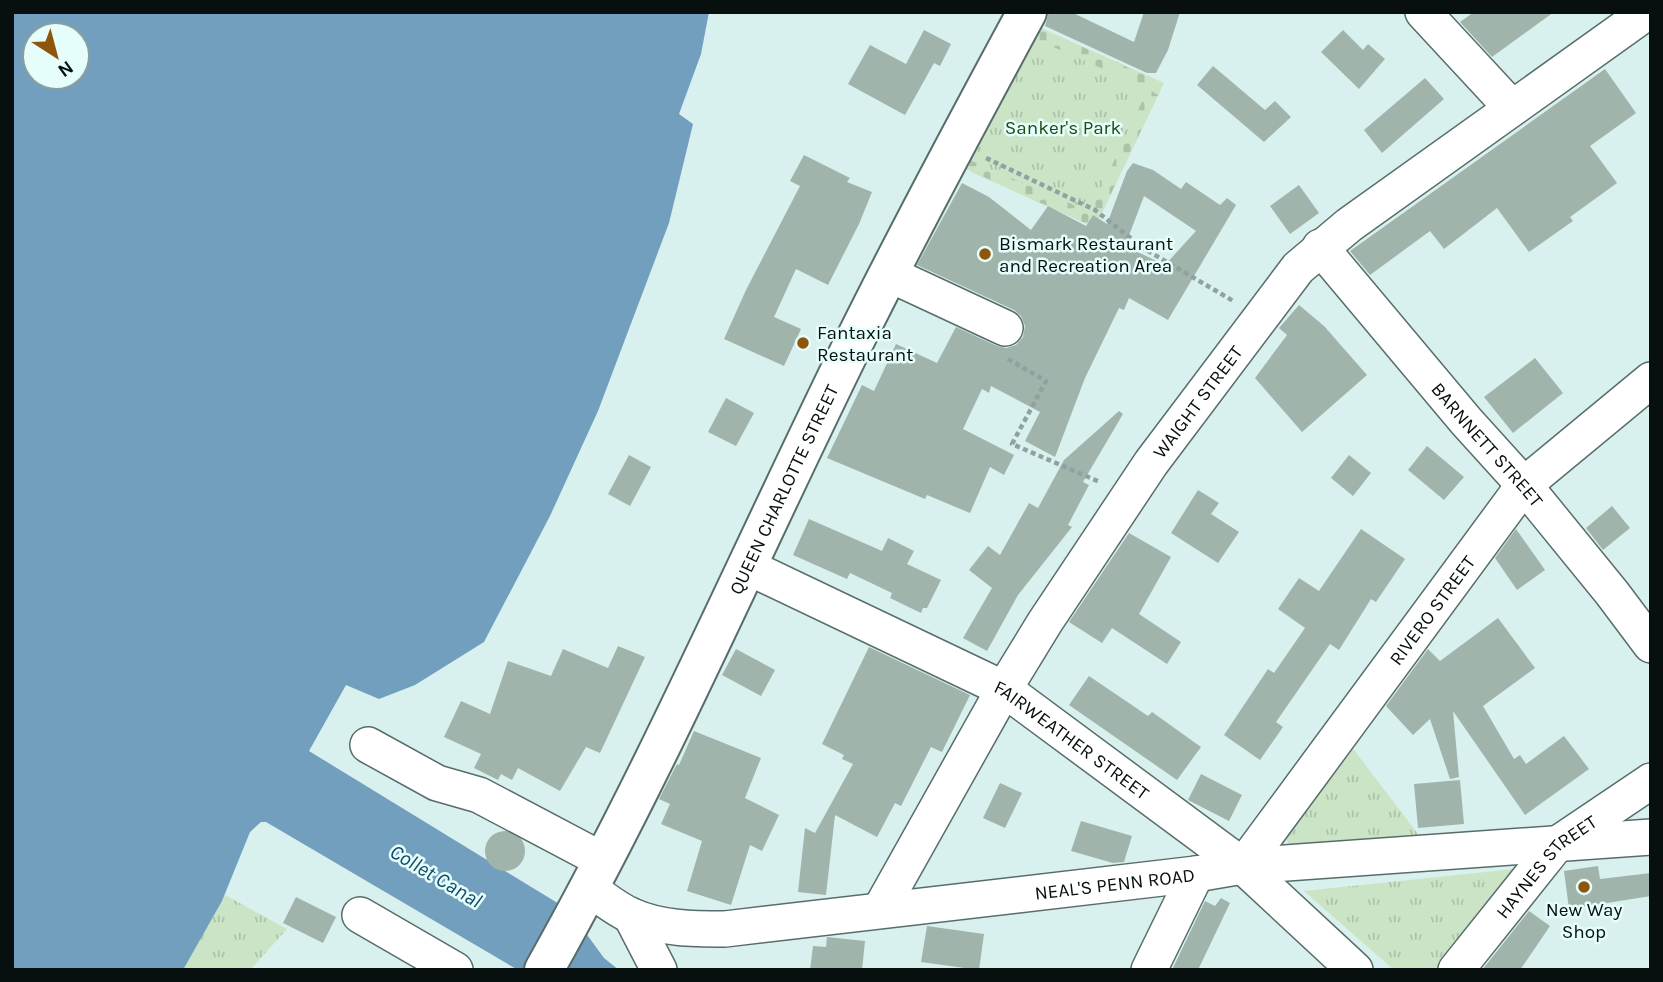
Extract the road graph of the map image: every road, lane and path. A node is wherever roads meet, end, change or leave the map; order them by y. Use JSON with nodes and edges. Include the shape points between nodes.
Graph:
{"nodes":[{"id":1,"x":1027,"y":12,"type":"edge"},
{"id":2,"x":1423,"y":12,"type":"edge"},
{"id":3,"x":1647,"y":12,"type":"edge"},
{"id":4,"x":1512,"y":108,"type":"junction"},
{"id":5,"x":956,"y":143,"type":"junction"},
{"id":6,"x":1320,"y":247,"type":"junction"},
{"id":7,"x":889,"y":274,"type":"junction"},
{"id":8,"x":1260,"y":317,"type":"junction"},
{"id":9,"x":1005,"y":328,"type":"joint"},
{"id":10,"x":1651,"y":380,"type":"edge"},
{"id":11,"x":1524,"y":485,"type":"junction"},
{"id":12,"x":1130,"y":495,"type":"junction"},
{"id":13,"x":748,"y":567,"type":"junction"},
{"id":14,"x":1651,"y":645,"type":"edge"},
{"id":15,"x":1004,"y":690,"type":"junction"},
{"id":16,"x":368,"y":745,"type":"dead end"},
{"id":17,"x":1651,"y":781,"type":"edge"},
{"id":18,"x":1651,"y":836,"type":"edge"},
{"id":19,"x":1556,"y":845,"type":"junction"},
{"id":20,"x":1243,"y":866,"type":"junction"},
{"id":21,"x":1196,"y":874,"type":"junction"},
{"id":22,"x":591,"y":886,"type":"junction"},
{"id":23,"x":880,"y":910,"type":"junction"},
{"id":24,"x":360,"y":915,"type":"dead end"},
{"id":25,"x":631,"y":916,"type":"junction"},
{"id":26,"x":455,"y":970,"type":"edge"},
{"id":27,"x":544,"y":970,"type":"edge"},
{"id":28,"x":659,"y":970,"type":"edge"},
{"id":29,"x":1149,"y":970,"type":"edge"},
{"id":30,"x":1355,"y":970,"type":"edge"},
{"id":31,"x":1456,"y":970,"type":"edge"}],
"edges":[{"from":1,"to":5,"type":"main road","name":"QUEEN CHARLOTTE STREET"},
{"from":2,"to":4,"type":"street"},
{"from":3,"to":4,"type":"street","name":"WAIGHT STREET"},
{"from":4,"to":6,"type":"street","name":"WAIGHT STREET"},
{"from":5,"to":7,"type":"main road","name":"QUEEN CHARLOTTE STREET"},
{"from":5,"to":8,"type":"path","via":[[1095,210],[1143,248]]},
{"from":6,"to":8,"type":"street","name":"WAIGHT STREET"},
{"from":6,"to":11,"type":"street","name":"BARNNETT STREET"},
{"from":7,"to":9,"type":"street"},
{"from":7,"to":13,"type":"main road","name":"QUEEN CHARLOTTE STREET"},
{"from":8,"to":12,"type":"street","name":"WAIGHT STREET"},
{"from":9,"to":12,"type":"path","via":[[995,352],[1046,381],[1012,444]]},
{"from":10,"to":11,"type":"street","name":"RIVERO STREET"},
{"from":11,"to":14,"type":"street","name":"BARNNETT STREET"},
{"from":11,"to":20,"type":"street","name":"RIVERO STREET"},
{"from":12,"to":15,"type":"street","name":"WAIGHT STREET"},
{"from":13,"to":15,"type":"street","name":"FAIRWEATHER STREET"},
{"from":13,"to":22,"type":"main road","name":"QUEEN CHARLOTTE STREET"},
{"from":15,"to":20,"type":"street","name":"FAIRWEATHER STREET"},
{"from":15,"to":23,"type":"street","name":"WAIGHT STREET"},
{"from":16,"to":22,"type":"street","name":"NEAL'S PENN ROAD","via":[[437,783],[479,795]]},
{"from":17,"to":19,"type":"street","name":"HAYNES STREET"},
{"from":18,"to":19,"type":"street","name":"NEAL'S PENN ROAD"},
{"from":19,"to":20,"type":"street","name":"NEAL'S PENN ROAD"},
{"from":19,"to":31,"type":"street","name":"HAYNES STREET"},
{"from":20,"to":21,"type":"street","name":"NEAL'S PENN ROAD"},
{"from":20,"to":30,"type":"street","name":"FAIRWEATHER STREET"},
{"from":21,"to":23,"type":"street","name":"NEAL'S PENN ROAD"},
{"from":21,"to":29,"type":"street"},
{"from":22,"to":25,"type":"street","name":"NEAL'S PENN ROAD"},
{"from":22,"to":27,"type":"main road","name":"QUEEN CHARLOTTE STREET"},
{"from":23,"to":25,"type":"street","name":"NEAL'S PENN ROAD","via":[[725,929],[663,926]]},
{"from":24,"to":26,"type":"street"},
{"from":25,"to":28,"type":"street"}]}
